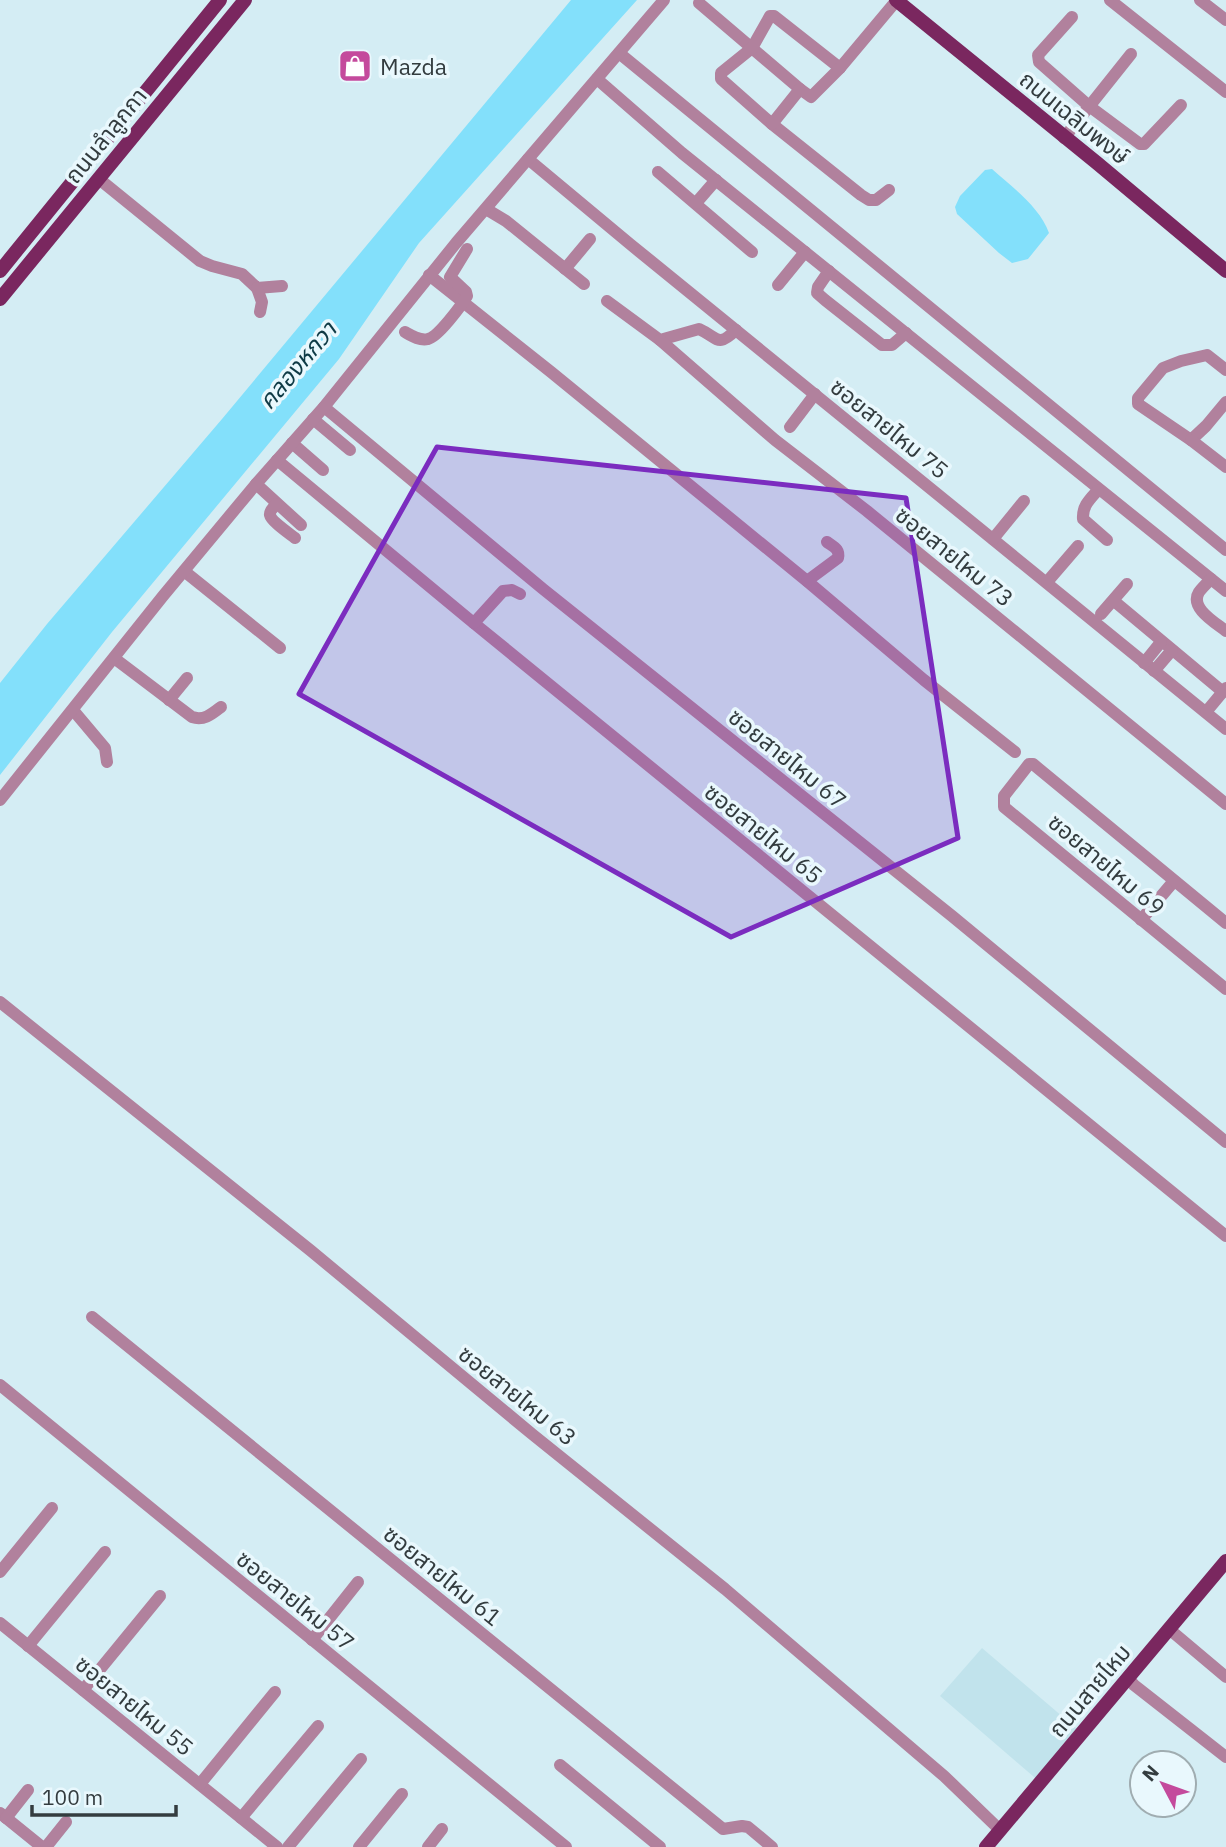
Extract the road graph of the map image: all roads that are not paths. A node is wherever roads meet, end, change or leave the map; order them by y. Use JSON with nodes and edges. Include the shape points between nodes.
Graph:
{"nodes":[{"id":1,"x":220,"y":0,"type":"edge"},
{"id":2,"x":245,"y":0,"type":"edge"},
{"id":3,"x":664,"y":0,"type":"edge"},
{"id":4,"x":896,"y":0,"type":"edge"},
{"id":5,"x":1110,"y":0,"type":"edge"},
{"id":6,"x":1200,"y":0,"type":"edge"},
{"id":7,"x":699,"y":3,"type":"dead end"},
{"id":8,"x":1072,"y":17,"type":"dead end"},
{"id":9,"x":1226,"y":20,"type":"edge"},
{"id":10,"x":752,"y":48,"type":"junction"},
{"id":11,"x":619,"y":53,"type":"junction"},
{"id":12,"x":1131,"y":54,"type":"dead end"},
{"id":13,"x":840,"y":68,"type":"junction"},
{"id":14,"x":597,"y":79,"type":"junction"},
{"id":15,"x":800,"y":89,"type":"junction"},
{"id":16,"x":1226,"y":92,"type":"edge"},
{"id":17,"x":1181,"y":105,"type":"dead end"},
{"id":18,"x":1089,"y":106,"type":"junction"},
{"id":19,"x":772,"y":124,"type":"junction"},
{"id":20,"x":1064,"y":138,"type":"junction"},
{"id":21,"x":528,"y":159,"type":"junction"},
{"id":22,"x":658,"y":172,"type":"dead end"},
{"id":23,"x":99,"y":179,"type":"junction"},
{"id":24,"x":716,"y":180,"type":"junction"},
{"id":25,"x":889,"y":190,"type":"dead end"},
{"id":26,"x":497,"y":195,"type":"junction"},
{"id":27,"x":696,"y":203,"type":"junction"},
{"id":28,"x":486,"y":209,"type":"junction"},
{"id":29,"x":506,"y":221,"type":"junction"},
{"id":30,"x":590,"y":239,"type":"dead end"},
{"id":31,"x":467,"y":248,"type":"dead end"},
{"id":32,"x":752,"y":252,"type":"dead end"},
{"id":33,"x":805,"y":252,"type":"junction"},
{"id":34,"x":565,"y":269,"type":"junction"},
{"id":35,"x":0,"y":271,"type":"edge"},
{"id":36,"x":829,"y":271,"type":"junction"},
{"id":37,"x":1226,"y":271,"type":"edge"},
{"id":38,"x":429,"y":275,"type":"junction"},
{"id":39,"x":584,"y":284,"type":"dead end"},
{"id":40,"x":778,"y":285,"type":"dead end"},
{"id":41,"x":282,"y":286,"type":"dead end"},
{"id":42,"x":257,"y":288,"type":"junction"},
{"id":43,"x":0,"y":299,"type":"edge"},
{"id":44,"x":607,"y":301,"type":"dead end"},
{"id":45,"x":463,"y":302,"type":"junction"},
{"id":46,"x":260,"y":312,"type":"dead end"},
{"id":47,"x":737,"y":330,"type":"junction"},
{"id":48,"x":405,"y":332,"type":"dead end"},
{"id":49,"x":906,"y":333,"type":"junction"},
{"id":50,"x":660,"y":340,"type":"junction"},
{"id":51,"x":1226,"y":370,"type":"edge"},
{"id":52,"x":815,"y":394,"type":"junction"},
{"id":53,"x":1226,"y":402,"type":"edge"},
{"id":54,"x":324,"y":407,"type":"junction"},
{"id":55,"x":313,"y":419,"type":"junction"},
{"id":56,"x":790,"y":427,"type":"dead end"},
{"id":57,"x":1191,"y":440,"type":"junction"},
{"id":58,"x":292,"y":443,"type":"junction"},
{"id":59,"x":351,"y":450,"type":"dead end"},
{"id":60,"x":277,"y":460,"type":"junction"},
{"id":61,"x":1226,"y":467,"type":"edge"},
{"id":62,"x":323,"y":470,"type":"dead end"},
{"id":63,"x":256,"y":484,"type":"junction"},
{"id":64,"x":1098,"y":490,"type":"junction"},
{"id":65,"x":1024,"y":501,"type":"dead end"},
{"id":66,"x":276,"y":504,"type":"junction"},
{"id":67,"x":300,"y":525,"type":"dead end"},
{"id":68,"x":295,"y":538,"type":"dead end"},
{"id":69,"x":993,"y":539,"type":"junction"},
{"id":70,"x":1107,"y":540,"type":"dead end"},
{"id":71,"x":828,"y":541,"type":"dead end"},
{"id":72,"x":1078,"y":546,"type":"dead end"},
{"id":73,"x":1226,"y":550,"type":"edge"},
{"id":74,"x":184,"y":571,"type":"junction"},
{"id":75,"x":1211,"y":579,"type":"junction"},
{"id":76,"x":807,"y":581,"type":"junction"},
{"id":77,"x":1047,"y":582,"type":"junction"},
{"id":78,"x":1127,"y":584,"type":"dead end"},
{"id":79,"x":1226,"y":591,"type":"edge"},
{"id":80,"x":520,"y":594,"type":"dead end"},
{"id":81,"x":1114,"y":601,"type":"junction"},
{"id":82,"x":1101,"y":614,"type":"dead end"},
{"id":83,"x":474,"y":624,"type":"junction"},
{"id":84,"x":1226,"y":631,"type":"edge"},
{"id":85,"x":1166,"y":646,"type":"junction"},
{"id":86,"x":280,"y":648,"type":"dead end"},
{"id":87,"x":114,"y":658,"type":"junction"},
{"id":88,"x":1149,"y":667,"type":"junction"},
{"id":89,"x":187,"y":678,"type":"dead end"},
{"id":90,"x":1224,"y":690,"type":"edge"},
{"id":91,"x":169,"y":700,"type":"junction"},
{"id":92,"x":221,"y":706,"type":"dead end"},
{"id":93,"x":73,"y":710,"type":"junction"},
{"id":94,"x":1206,"y":712,"type":"junction"},
{"id":95,"x":1226,"y":729,"type":"edge"},
{"id":96,"x":1015,"y":752,"type":"dead end"},
{"id":97,"x":107,"y":762,"type":"dead end"},
{"id":98,"x":0,"y":800,"type":"edge"},
{"id":99,"x":1226,"y":804,"type":"edge"},
{"id":100,"x":1174,"y":881,"type":"junction"},
{"id":101,"x":1141,"y":920,"type":"junction"},
{"id":102,"x":1226,"y":923,"type":"edge"},
{"id":103,"x":1226,"y":989,"type":"edge"},
{"id":104,"x":0,"y":1002,"type":"edge"},
{"id":105,"x":1226,"y":1142,"type":"edge"},
{"id":106,"x":1226,"y":1236,"type":"edge"},
{"id":107,"x":92,"y":1317,"type":"dead end"},
{"id":108,"x":0,"y":1385,"type":"edge"},
{"id":109,"x":52,"y":1508,"type":"dead end"},
{"id":110,"x":105,"y":1552,"type":"dead end"},
{"id":111,"x":1226,"y":1561,"type":"edge"},
{"id":112,"x":0,"y":1572,"type":"edge"},
{"id":113,"x":358,"y":1582,"type":"dead end"},
{"id":114,"x":160,"y":1596,"type":"dead end"},
{"id":115,"x":0,"y":1623,"type":"edge"},
{"id":116,"x":1169,"y":1629,"type":"junction"},
{"id":117,"x":313,"y":1640,"type":"junction"},
{"id":118,"x":28,"y":1646,"type":"junction"},
{"id":119,"x":1226,"y":1677,"type":"edge"},
{"id":120,"x":1128,"y":1678,"type":"junction"},
{"id":121,"x":83,"y":1690,"type":"junction"},
{"id":122,"x":275,"y":1692,"type":"dead end"},
{"id":123,"x":318,"y":1726,"type":"dead end"},
{"id":124,"x":1226,"y":1757,"type":"edge"},
{"id":125,"x":361,"y":1759,"type":"dead end"},
{"id":126,"x":560,"y":1765,"type":"dead end"},
{"id":127,"x":200,"y":1784,"type":"junction"},
{"id":128,"x":28,"y":1790,"type":"dead end"},
{"id":129,"x":402,"y":1794,"type":"dead end"},
{"id":130,"x":3,"y":1815,"type":"edge"},
{"id":131,"x":241,"y":1818,"type":"junction"},
{"id":132,"x":66,"y":1822,"type":"dead end"},
{"id":133,"x":442,"y":1829,"type":"dead end"},
{"id":134,"x":994,"y":1841,"type":"edge"},
{"id":135,"x":44,"y":1847,"type":"edge"},
{"id":136,"x":277,"y":1847,"type":"edge"},
{"id":137,"x":288,"y":1847,"type":"edge"},
{"id":138,"x":359,"y":1847,"type":"edge"},
{"id":139,"x":428,"y":1847,"type":"edge"},
{"id":140,"x":566,"y":1847,"type":"edge"},
{"id":141,"x":660,"y":1847,"type":"edge"},
{"id":142,"x":772,"y":1847,"type":"edge"}],
"edges":[{"from":1,"to":35,"type":"main road","name":"ถนนลำลูกกา"},
{"from":2,"to":23,"type":"main road","name":"ถนนลำลูกกา"},
{"from":3,"to":11,"type":"street"},
{"from":4,"to":13,"type":"street"},
{"from":4,"to":20,"type":"main road","name":"ถนนเฉลิมพงษ์"},
{"from":5,"to":16,"type":"street"},
{"from":6,"to":9,"type":"street"},
{"from":7,"to":10,"type":"street"},
{"from":8,"to":18,"type":"street","via":[[1037,59]]},
{"from":10,"to":13,"type":"street","via":[[767,20],[775,16]]},
{"from":10,"to":15,"type":"street"},
{"from":10,"to":19,"type":"street","via":[[721,73],[721,79]]},
{"from":11,"to":14,"type":"street"},
{"from":11,"to":73,"type":"street"},
{"from":12,"to":18,"type":"street"},
{"from":13,"to":15,"type":"street","via":[[811,97]]},
{"from":14,"to":21,"type":"street"},
{"from":14,"to":24,"type":"street"},
{"from":15,"to":19,"type":"street"},
{"from":17,"to":18,"type":"street","via":[[1144,145]]},
{"from":18,"to":20,"type":"street"},
{"from":19,"to":25,"type":"street","via":[[869,200]]},
{"from":20,"to":37,"type":"main road","name":"ถนนเฉลิมพงษ์"},
{"from":21,"to":26,"type":"street"},
{"from":21,"to":47,"type":"street","name":"ซอยสายไหม 75"},
{"from":22,"to":27,"type":"street"},
{"from":23,"to":42,"type":"street","via":[[200,261],[242,274]]},
{"from":23,"to":43,"type":"main road","name":"ถนนลำลูกกา"},
{"from":24,"to":27,"type":"street"},
{"from":24,"to":33,"type":"street"},
{"from":26,"to":28,"type":"street"},
{"from":26,"to":29,"type":"street"},
{"from":27,"to":32,"type":"street"},
{"from":28,"to":29,"type":"street"},
{"from":28,"to":38,"type":"street"},
{"from":29,"to":34,"type":"street"},
{"from":30,"to":34,"type":"street"},
{"from":31,"to":45,"type":"street","via":[[450,277],[466,292]]},
{"from":33,"to":36,"type":"street"},
{"from":33,"to":40,"type":"street"},
{"from":34,"to":39,"type":"street"},
{"from":36,"to":49,"type":"street"},
{"from":36,"to":49,"type":"street","via":[[817,293],[825,300],[882,345],[892,345]]},
{"from":38,"to":45,"type":"street"},
{"from":38,"to":54,"type":"street"},
{"from":41,"to":42,"type":"street"},
{"from":42,"to":46,"type":"street"},
{"from":44,"to":50,"type":"street","name":"ซอยสายไหม 73"},
{"from":45,"to":48,"type":"street","via":[[434,337],[420,339]]},
{"from":45,"to":76,"type":"street"},
{"from":47,"to":50,"type":"street","via":[[720,341],[699,329]]},
{"from":47,"to":52,"type":"street","name":"ซอยสายไหม 75"},
{"from":49,"to":64,"type":"street"},
{"from":50,"to":99,"type":"street","name":"ซอยสายไหม 73","via":[[775,440]]},
{"from":51,"to":57,"type":"street","via":[[1207,355],[1181,361],[1163,368],[1138,398],[1138,404]]},
{"from":52,"to":56,"type":"street"},
{"from":52,"to":69,"type":"street","name":"ซอยสายไหม 75"},
{"from":53,"to":57,"type":"street"},
{"from":54,"to":55,"type":"street"},
{"from":54,"to":105,"type":"street","name":"ซอยสายไหม 67"},
{"from":55,"to":58,"type":"street"},
{"from":55,"to":59,"type":"street"},
{"from":57,"to":61,"type":"street"},
{"from":58,"to":60,"type":"street"},
{"from":58,"to":62,"type":"street"},
{"from":60,"to":63,"type":"street"},
{"from":60,"to":83,"type":"street","name":"ซอยสายไหม 65"},
{"from":63,"to":66,"type":"street"},
{"from":63,"to":74,"type":"street"},
{"from":64,"to":70,"type":"street","via":[[1085,506],[1083,519]]},
{"from":64,"to":75,"type":"street"},
{"from":65,"to":69,"type":"street"},
{"from":66,"to":67,"type":"street"},
{"from":66,"to":68,"type":"street","via":[[270,515]]},
{"from":69,"to":77,"type":"street","name":"ซอยสายไหม 75"},
{"from":71,"to":76,"type":"street","via":[[837,549],[838,558]]},
{"from":72,"to":77,"type":"street"},
{"from":74,"to":86,"type":"street"},
{"from":74,"to":87,"type":"street"},
{"from":75,"to":79,"type":"street"},
{"from":75,"to":84,"type":"street","via":[[1196,602]]},
{"from":76,"to":96,"type":"street"},
{"from":77,"to":88,"type":"street","name":"ซอยสายไหม 75"},
{"from":78,"to":81,"type":"street"},
{"from":80,"to":83,"type":"street","via":[[503,591]]},
{"from":81,"to":82,"type":"street"},
{"from":81,"to":85,"type":"street"},
{"from":83,"to":106,"type":"street","name":"ซอยสายไหม 65"},
{"from":85,"to":88,"type":"street"},
{"from":85,"to":90,"type":"street"},
{"from":87,"to":91,"type":"street"},
{"from":87,"to":93,"type":"street"},
{"from":88,"to":94,"type":"street","name":"ซอยสายไหม 75"},
{"from":89,"to":91,"type":"street"},
{"from":90,"to":94,"type":"street"},
{"from":91,"to":92,"type":"street","via":[[196,718],[209,716]]},
{"from":93,"to":97,"type":"street","via":[[105,748]]},
{"from":93,"to":98,"type":"street"},
{"from":94,"to":95,"type":"street","name":"ซอยสายไหม 75"},
{"from":100,"to":101,"type":"street"},
{"from":100,"to":101,"type":"street","name":"ซอยสายไหม 69","via":[[1029,764],[1004,796],[1004,807]]},
{"from":100,"to":102,"type":"street"},
{"from":101,"to":103,"type":"street","name":"ซอยสายไหม 69"},
{"from":104,"to":134,"type":"street","name":"ซอยสายไหม 63","via":[[725,1589],[944,1776]]},
{"from":107,"to":142,"type":"street","name":"ซอยสายไหม 61","via":[[723,1829],[748,1827]]},
{"from":108,"to":117,"type":"street","name":"ซอยสายไหม 57"},
{"from":109,"to":112,"type":"street"},
{"from":110,"to":118,"type":"street"},
{"from":111,"to":116,"type":"main road","name":"ถนนสายไหม"},
{"from":113,"to":117,"type":"street"},
{"from":114,"to":121,"type":"street"},
{"from":115,"to":118,"type":"street","name":"ซอยสายไหม 55"},
{"from":116,"to":119,"type":"street"},
{"from":116,"to":120,"type":"main road","name":"ถนนสายไหม"},
{"from":117,"to":140,"type":"street","name":"ซอยสายไหม 57"},
{"from":118,"to":121,"type":"street","name":"ซอยสายไหม 55"},
{"from":120,"to":124,"type":"street"},
{"from":120,"to":134,"type":"main road","name":"ถนนสายไหม"},
{"from":121,"to":127,"type":"street","name":"ซอยสายไหม 55"},
{"from":122,"to":127,"type":"street"},
{"from":123,"to":131,"type":"street"},
{"from":125,"to":137,"type":"street"},
{"from":126,"to":141,"type":"street"},
{"from":127,"to":131,"type":"street","name":"ซอยสายไหม 55"},
{"from":128,"to":130,"type":"street"},
{"from":129,"to":138,"type":"street"},
{"from":130,"to":135,"type":"street"},
{"from":131,"to":136,"type":"street","name":"ซอยสายไหม 55"},
{"from":132,"to":135,"type":"street"},
{"from":133,"to":139,"type":"street"}]}
